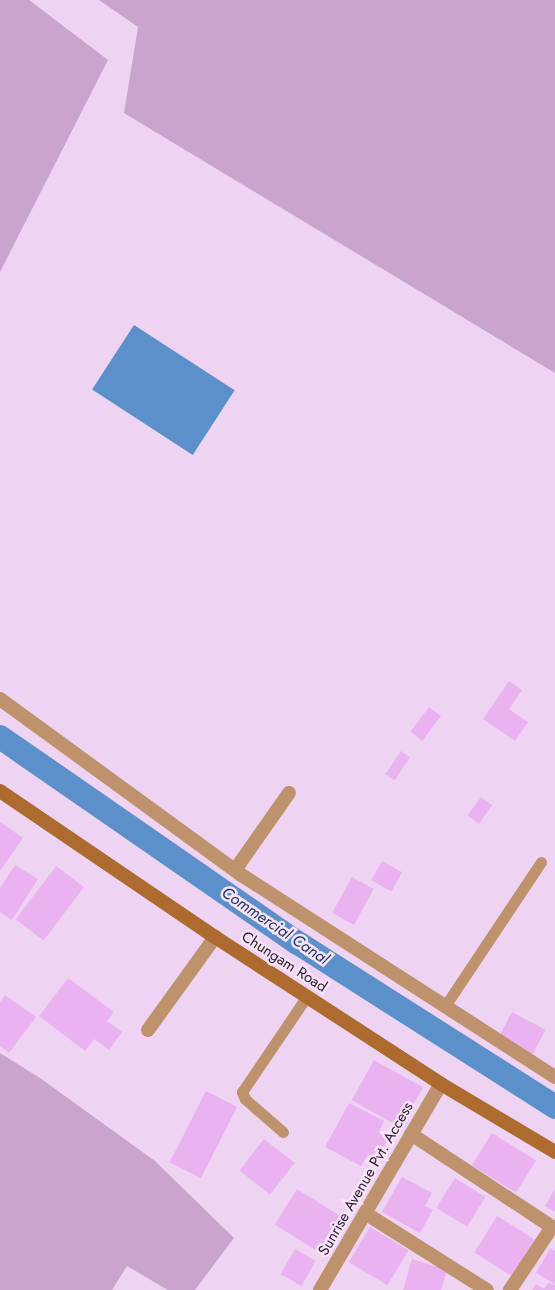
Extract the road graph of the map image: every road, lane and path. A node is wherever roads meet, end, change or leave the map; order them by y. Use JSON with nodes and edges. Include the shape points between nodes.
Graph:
{"nodes":[{"id":1,"x":0,"y":699,"type":"edge"},
{"id":2,"x":0,"y":791,"type":"edge"},
{"id":3,"x":288,"y":793,"type":"dead end"},
{"id":4,"x":541,"y":862,"type":"dead end"},
{"id":5,"x":235,"y":870,"type":"junction"},
{"id":6,"x":215,"y":937,"type":"junction"},
{"id":7,"x":307,"y":996,"type":"junction"},
{"id":8,"x":445,"y":1006,"type":"junction"},
{"id":9,"x":148,"y":1030,"type":"dead end"},
{"id":10,"x":555,"y":1078,"type":"edge"},
{"id":11,"x":441,"y":1084,"type":"junction"},
{"id":12,"x":284,"y":1132,"type":"dead end"},
{"id":13,"x":411,"y":1134,"type":"junction"},
{"id":14,"x":555,"y":1152,"type":"edge"},
{"id":15,"x":365,"y":1213,"type":"junction"},
{"id":16,"x":320,"y":1290,"type":"edge"},
{"id":17,"x":487,"y":1290,"type":"edge"},
{"id":18,"x":510,"y":1290,"type":"edge"}],
"edges":[{"from":1,"to":5,"type":"street"},
{"from":2,"to":6,"type":"main road","name":"Chungam Road"},
{"from":3,"to":5,"type":"street"},
{"from":4,"to":8,"type":"lane"},
{"from":5,"to":8,"type":"street"},
{"from":6,"to":7,"type":"main road","name":"Chungam Road"},
{"from":6,"to":9,"type":"street"},
{"from":7,"to":11,"type":"main road","name":"Chungam Road"},
{"from":7,"to":12,"type":"lane","via":[[242,1092],[245,1099]]},
{"from":8,"to":10,"type":"street"},
{"from":11,"to":13,"type":"street","name":"Sunrise Avenue Pvt. Access"},
{"from":11,"to":14,"type":"main road","name":"Chungam Road"},
{"from":13,"to":15,"type":"street","name":"Sunrise Avenue Pvt. Access"},
{"from":13,"to":18,"type":"street","via":[[552,1227]]},
{"from":15,"to":16,"type":"street","name":"Sunrise Avenue Pvt. Access"},
{"from":15,"to":17,"type":"street"}]}
